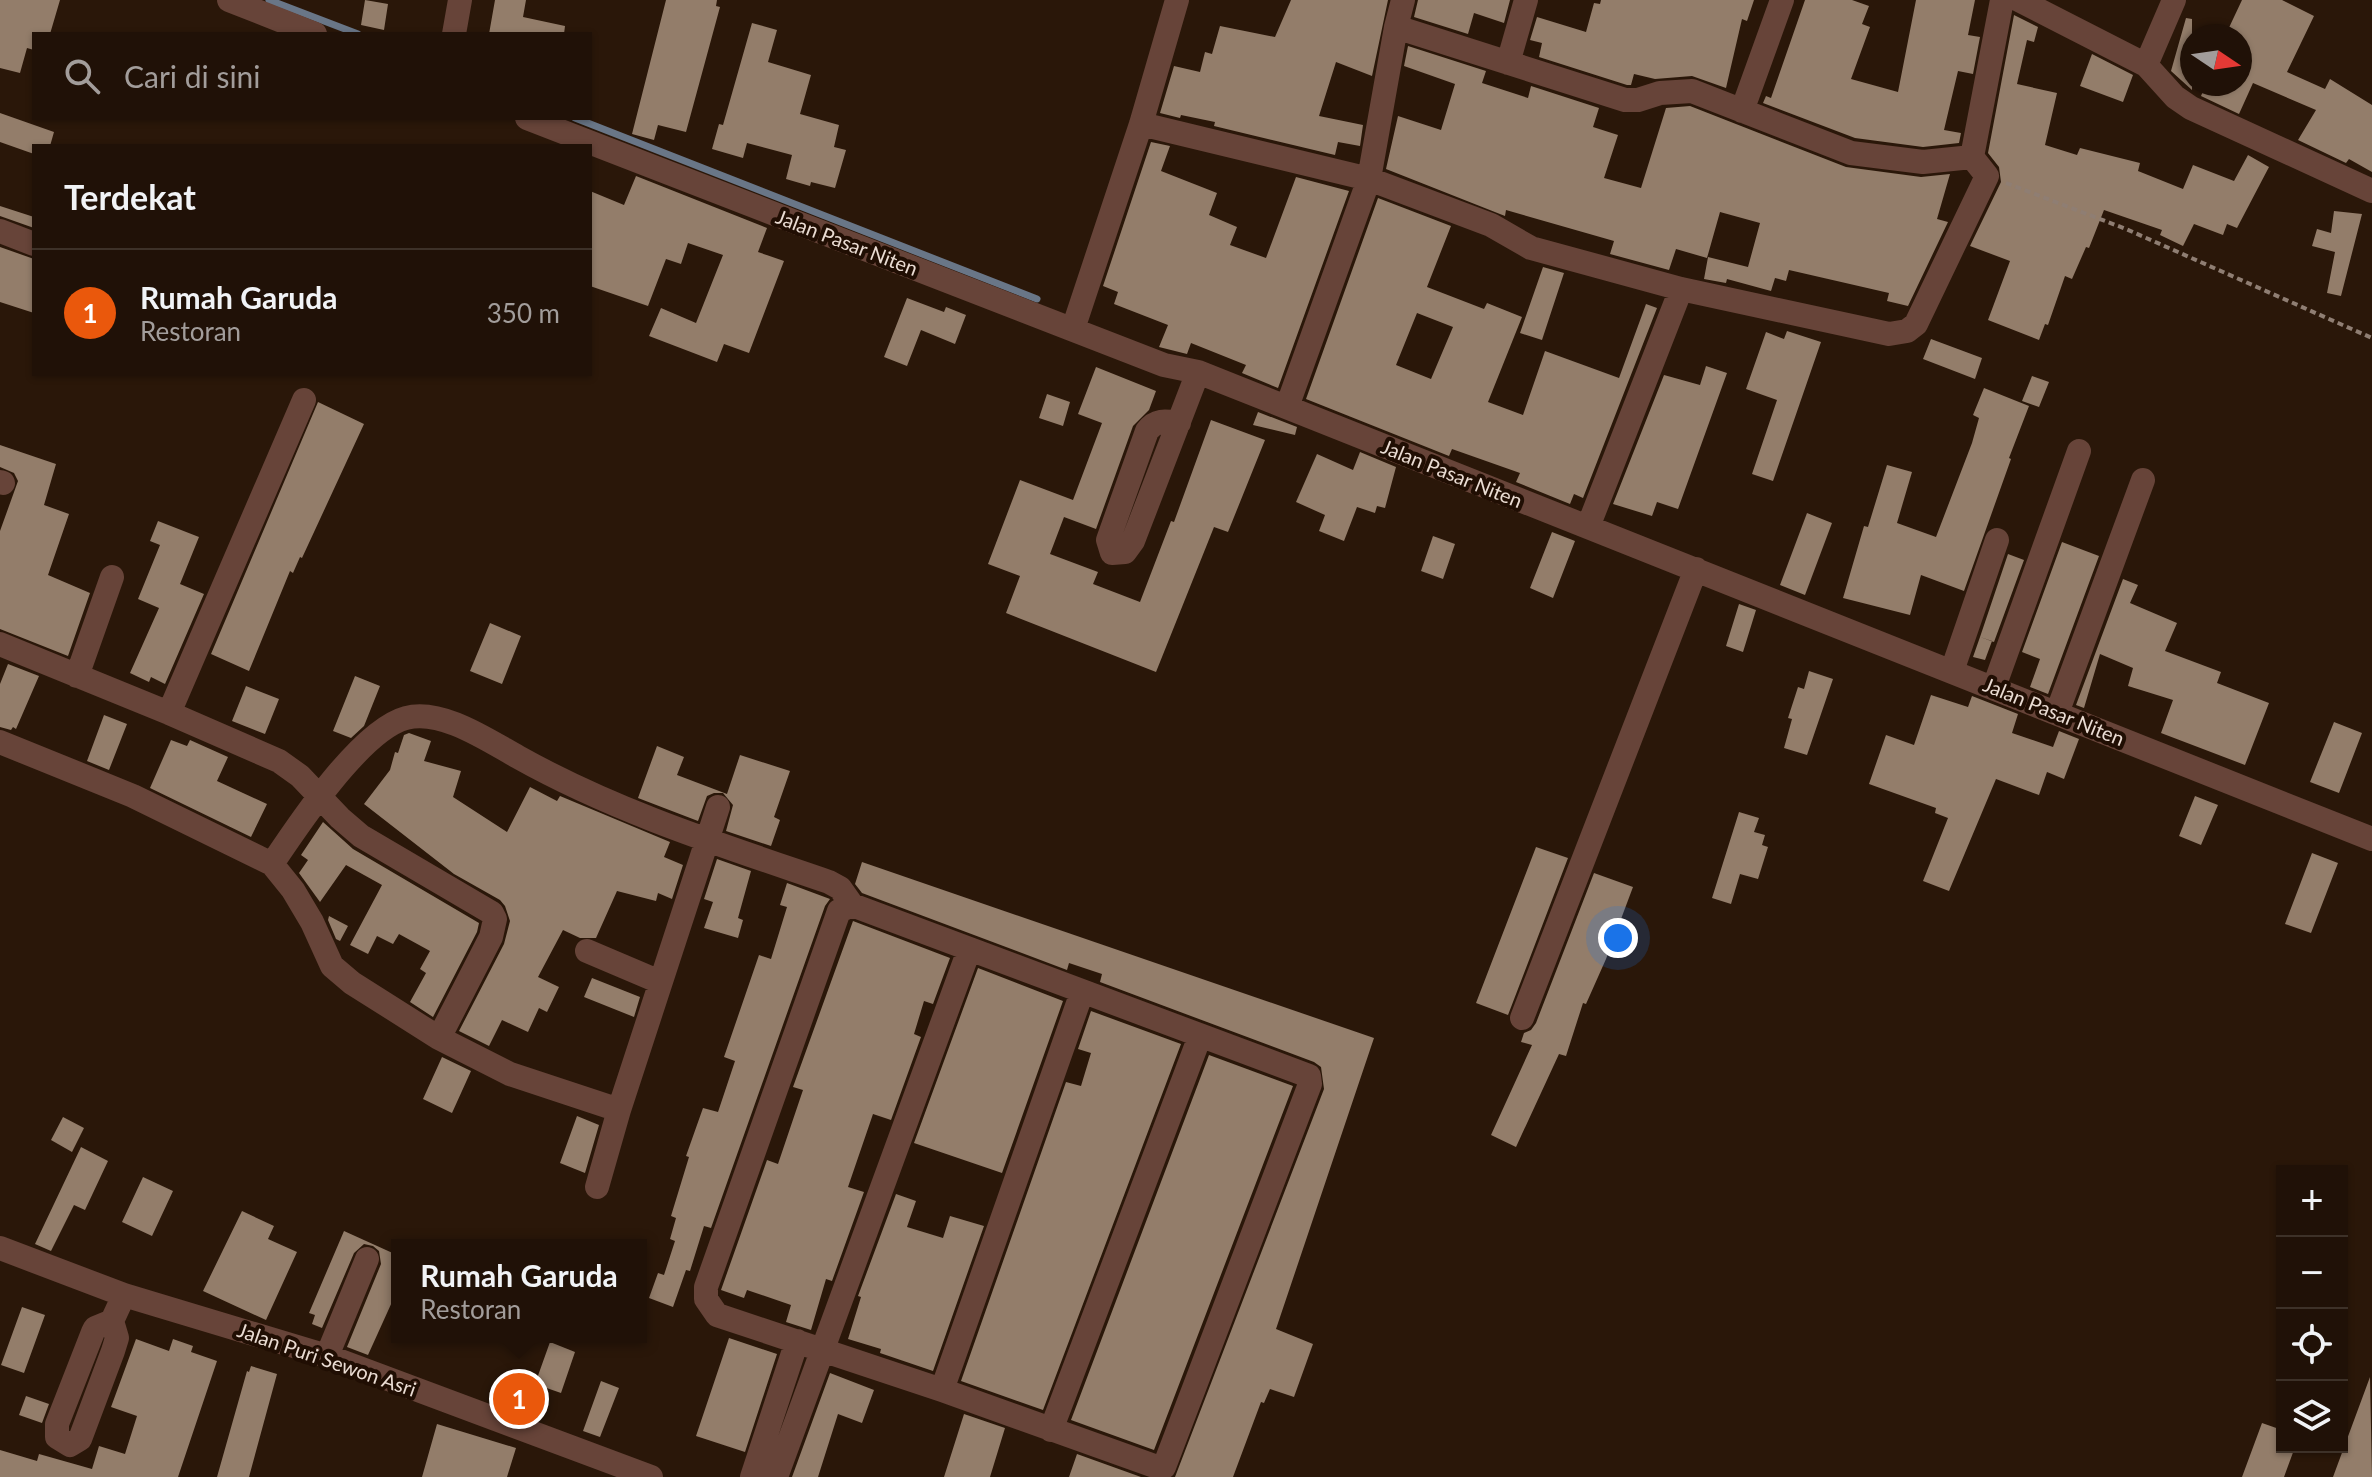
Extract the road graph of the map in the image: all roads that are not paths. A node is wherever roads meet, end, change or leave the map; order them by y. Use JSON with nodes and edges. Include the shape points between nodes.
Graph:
{"nodes":[{"id":1,"x":229,"y":0,"type":"edge"},
{"id":2,"x":460,"y":0,"type":"edge"},
{"id":3,"x":1177,"y":0,"type":"edge"},
{"id":4,"x":1403,"y":0,"type":"edge"},
{"id":5,"x":1526,"y":0,"type":"edge"},
{"id":6,"x":1782,"y":0,"type":"edge"},
{"id":7,"x":2002,"y":0,"type":"edge"},
{"id":8,"x":2019,"y":0,"type":"edge"},
{"id":9,"x":2174,"y":0,"type":"edge"},
{"id":10,"x":1396,"y":27,"type":"junction"},
{"id":11,"x":310,"y":32,"type":"edge"},
{"id":12,"x":454,"y":32,"type":"edge"},
{"id":13,"x":1508,"y":63,"type":"junction"},
{"id":14,"x":2146,"y":65,"type":"junction"},
{"id":15,"x":1742,"y":111,"type":"junction"},
{"id":16,"x":532,"y":120,"type":"edge"},
{"id":17,"x":1141,"y":124,"type":"junction"},
{"id":18,"x":1980,"y":166,"type":"junction"},
{"id":19,"x":1369,"y":179,"type":"junction"},
{"id":20,"x":2372,"y":191,"type":"edge"},
{"id":21,"x":0,"y":231,"type":"edge"},
{"id":22,"x":32,"y":243,"type":"edge"},
{"id":23,"x":1681,"y":289,"type":"junction"},
{"id":24,"x":1073,"y":329,"type":"junction"},
{"id":25,"x":1198,"y":372,"type":"junction"},
{"id":26,"x":304,"y":400,"type":"dead end"},
{"id":27,"x":1287,"y":407,"type":"junction"},
{"id":28,"x":1179,"y":423,"type":"junction"},
{"id":29,"x":2079,"y":451,"type":"dead end"},
{"id":30,"x":2143,"y":480,"type":"dead end"},
{"id":31,"x":1588,"y":527,"type":"junction"},
{"id":32,"x":1997,"y":540,"type":"dead end"},
{"id":33,"x":1696,"y":569,"type":"junction"},
{"id":34,"x":112,"y":577,"type":"dead end"},
{"id":35,"x":0,"y":644,"type":"edge"},
{"id":36,"x":1952,"y":671,"type":"junction"},
{"id":37,"x":77,"y":676,"type":"junction"},
{"id":38,"x":1994,"y":687,"type":"junction"},
{"id":39,"x":169,"y":713,"type":"junction"},
{"id":40,"x":2057,"y":713,"type":"junction"},
{"id":41,"x":0,"y":742,"type":"edge"},
{"id":42,"x":318,"y":796,"type":"junction"},
{"id":43,"x":718,"y":807,"type":"dead end"},
{"id":44,"x":2372,"y":839,"type":"edge"},
{"id":45,"x":706,"y":840,"type":"junction"},
{"id":46,"x":272,"y":864,"type":"junction"},
{"id":47,"x":852,"y":905,"type":"junction"},
{"id":48,"x":969,"y":950,"type":"junction"},
{"id":49,"x":587,"y":951,"type":"dead end"},
{"id":50,"x":660,"y":982,"type":"junction"},
{"id":51,"x":1082,"y":992,"type":"junction"},
{"id":52,"x":1522,"y":1018,"type":"dead end"},
{"id":53,"x":1200,"y":1036,"type":"junction"},
{"id":54,"x":439,"y":1038,"type":"junction"},
{"id":55,"x":619,"y":1110,"type":"junction"},
{"id":56,"x":597,"y":1187,"type":"dead end"},
{"id":57,"x":0,"y":1248,"type":"edge"},
{"id":58,"x":367,"y":1259,"type":"dead end"},
{"id":59,"x":124,"y":1295,"type":"junction"},
{"id":60,"x":112,"y":1321,"type":"junction"},
{"id":61,"x":797,"y":1341,"type":"junction"},
{"id":62,"x":822,"y":1349,"type":"junction"},
{"id":63,"x":327,"y":1356,"type":"junction"},
{"id":64,"x":942,"y":1390,"type":"junction"},
{"id":65,"x":68,"y":1395,"type":"junction"},
{"id":66,"x":791,"y":1398,"type":"junction"},
{"id":67,"x":94,"y":1403,"type":"junction"},
{"id":68,"x":1051,"y":1430,"type":"junction"},
{"id":69,"x":767,"y":1469,"type":"edge"},
{"id":70,"x":651,"y":1477,"type":"edge"}],
"edges":[{"from":1,"to":11,"type":"street"},
{"from":2,"to":12,"type":"street"},
{"from":3,"to":17,"type":"street"},
{"from":4,"to":10,"type":"street"},
{"from":5,"to":13,"type":"street"},
{"from":6,"to":15,"type":"street"},
{"from":7,"to":18,"type":"street"},
{"from":8,"to":14,"type":"street"},
{"from":9,"to":14,"type":"street"},
{"from":10,"to":13,"type":"street"},
{"from":10,"to":19,"type":"street"},
{"from":13,"to":15,"type":"street","via":[[1625,100],[1692,91]]},
{"from":14,"to":20,"type":"street","via":[[2191,108]]},
{"from":15,"to":18,"type":"street","via":[[1851,153]]},
{"from":16,"to":24,"type":"street","name":"Jalan Pasar Niten"},
{"from":17,"to":19,"type":"street"},
{"from":17,"to":24,"type":"street"},
{"from":18,"to":23,"type":"street","via":[[1916,324],[1907,331],[1889,334]]},
{"from":19,"to":23,"type":"street","via":[[1491,225],[1531,248]]},
{"from":19,"to":27,"type":"street"},
{"from":21,"to":22,"type":"street"},
{"from":23,"to":31,"type":"street"},
{"from":24,"to":25,"type":"street","name":"Jalan Pasar Niten","via":[[1164,365]]},
{"from":25,"to":27,"type":"street","name":"Jalan Pasar Niten"},
{"from":25,"to":28,"type":"street"},
{"from":26,"to":39,"type":"street"},
{"from":27,"to":31,"type":"street","name":"Jalan Pasar Niten"},
{"from":28,"to":28,"type":"street","via":[[1133,541],[1125,552],[1112,553],[1108,540],[1147,431],[1161,421]]},
{"from":29,"to":38,"type":"street"},
{"from":30,"to":40,"type":"street"},
{"from":31,"to":33,"type":"street","name":"Jalan Pasar Niten"},
{"from":32,"to":36,"type":"street"},
{"from":33,"to":36,"type":"street","name":"Jalan Pasar Niten"},
{"from":33,"to":52,"type":"street"},
{"from":34,"to":37,"type":"street"},
{"from":35,"to":37,"type":"street"},
{"from":36,"to":38,"type":"street","name":"Jalan Pasar Niten"},
{"from":37,"to":39,"type":"street"},
{"from":38,"to":40,"type":"street","name":"Jalan Pasar Niten"},
{"from":39,"to":42,"type":"street","via":[[279,761]]},
{"from":40,"to":44,"type":"street","name":"Jalan Pasar Niten"},
{"from":41,"to":46,"type":"street","via":[[133,796]]},
{"from":42,"to":45,"type":"street","via":[[379,730],[424,715],[472,731],[546,773]]},
{"from":42,"to":46,"type":"street"},
{"from":42,"to":54,"type":"street","via":[[361,836],[492,913],[491,937]]},
{"from":43,"to":45,"type":"street"},
{"from":45,"to":47,"type":"street","via":[[829,882]]},
{"from":45,"to":50,"type":"street"},
{"from":46,"to":54,"type":"street","via":[[312,922],[332,966]]},
{"from":47,"to":48,"type":"street"},
{"from":47,"to":61,"type":"street","via":[[839,911],[706,1287],[706,1299],[717,1315]]},
{"from":48,"to":51,"type":"street"},
{"from":48,"to":62,"type":"street"},
{"from":49,"to":50,"type":"street"},
{"from":50,"to":55,"type":"street"},
{"from":51,"to":53,"type":"street"},
{"from":51,"to":64,"type":"street"},
{"from":53,"to":68,"type":"street"},
{"from":53,"to":68,"type":"street","via":[[1311,1080],[1172,1451],[1160,1468]]},
{"from":54,"to":55,"type":"street","via":[[510,1074]]},
{"from":55,"to":56,"type":"street"},
{"from":57,"to":59,"type":"street","name":"Jalan Puri Sewon Asri"},
{"from":58,"to":63,"type":"street"},
{"from":59,"to":60,"type":"street"},
{"from":59,"to":63,"type":"street","name":"Jalan Puri Sewon Asri"},
{"from":60,"to":65,"type":"street","via":[[95,1328]]},
{"from":60,"to":67,"type":"street","via":[[117,1338]]},
{"from":61,"to":62,"type":"street"},
{"from":61,"to":66,"type":"street"},
{"from":62,"to":64,"type":"street"},
{"from":62,"to":66,"type":"street"},
{"from":63,"to":70,"type":"street","name":"Jalan Puri Sewon Asri"},
{"from":64,"to":68,"type":"street"},
{"from":65,"to":67,"type":"street"},
{"from":65,"to":67,"type":"street","via":[[57,1424],[57,1437],[65,1444],[80,1439]]},
{"from":66,"to":69,"type":"street"}]}
